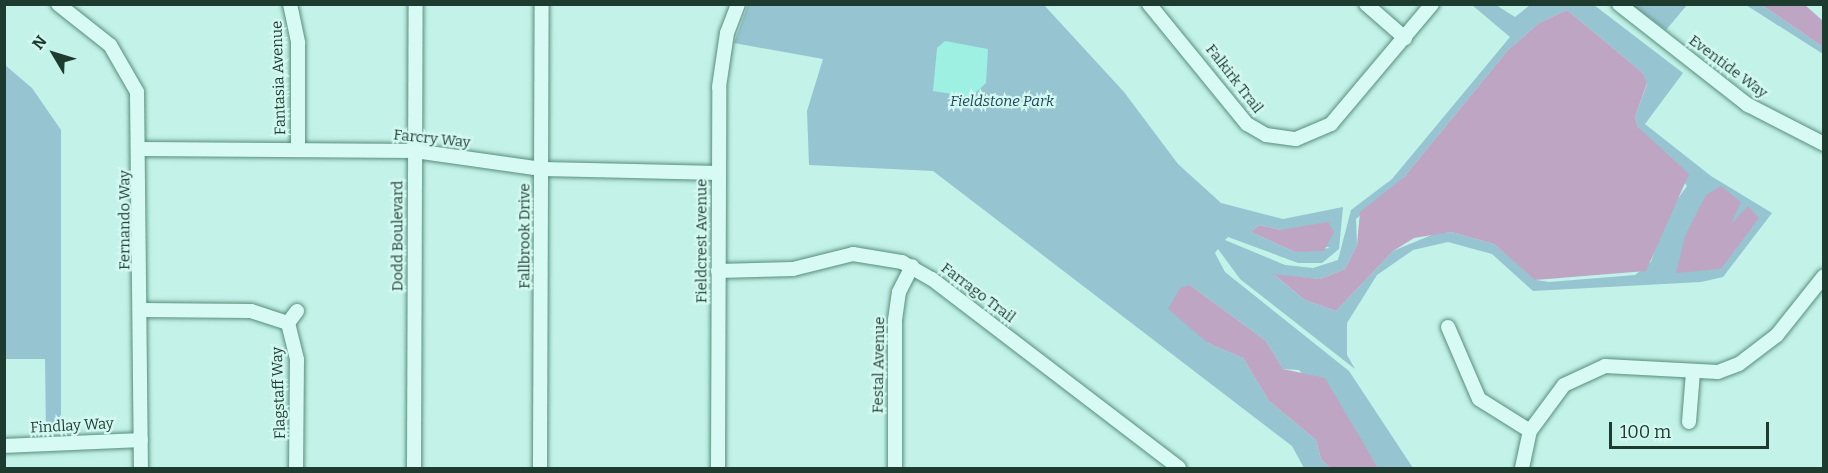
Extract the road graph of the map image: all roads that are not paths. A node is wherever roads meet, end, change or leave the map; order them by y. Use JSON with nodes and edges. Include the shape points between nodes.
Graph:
{"nodes":[{"id":1,"x":58,"y":4,"type":"edge"},
{"id":2,"x":290,"y":4,"type":"edge"},
{"id":3,"x":416,"y":4,"type":"edge"},
{"id":4,"x":542,"y":4,"type":"edge"},
{"id":5,"x":1149,"y":4,"type":"edge"},
{"id":6,"x":1366,"y":4,"type":"edge"},
{"id":7,"x":1432,"y":4,"type":"edge"},
{"id":8,"x":1619,"y":4,"type":"edge"},
{"id":9,"x":735,"y":10,"type":"edge"},
{"id":10,"x":1405,"y":38,"type":"junction"},
{"id":11,"x":1824,"y":144,"type":"edge"},
{"id":12,"x":141,"y":149,"type":"junction"},
{"id":13,"x":298,"y":150,"type":"junction"},
{"id":14,"x":415,"y":151,"type":"junction"},
{"id":15,"x":542,"y":169,"type":"junction"},
{"id":16,"x":719,"y":173,"type":"junction"},
{"id":17,"x":912,"y":266,"type":"junction"},
{"id":18,"x":718,"y":271,"type":"junction"},
{"id":19,"x":1824,"y":276,"type":"edge"},
{"id":20,"x":141,"y":310,"type":"junction"},
{"id":21,"x":297,"y":311,"type":"dead end"},
{"id":22,"x":288,"y":323,"type":"junction"},
{"id":23,"x":1448,"y":327,"type":"dead end"},
{"id":24,"x":1693,"y":372,"type":"junction"},
{"id":25,"x":1689,"y":422,"type":"dead end"},
{"id":26,"x":1530,"y":431,"type":"junction"},
{"id":27,"x":141,"y":440,"type":"junction"},
{"id":28,"x":4,"y":446,"type":"edge"},
{"id":29,"x":141,"y":468,"type":"edge"},
{"id":30,"x":296,"y":468,"type":"edge"},
{"id":31,"x":414,"y":468,"type":"edge"},
{"id":32,"x":540,"y":468,"type":"edge"},
{"id":33,"x":717,"y":468,"type":"edge"},
{"id":34,"x":894,"y":468,"type":"edge"},
{"id":35,"x":1179,"y":468,"type":"edge"},
{"id":36,"x":1522,"y":468,"type":"edge"}],
"edges":[{"from":1,"to":12,"type":"street","name":"Fernando Way","via":[[110,45],[137,92]]},
{"from":2,"to":13,"type":"street","name":"Fantasia Avenue","via":[[298,43]]},
{"from":3,"to":14,"type":"street","name":"Dodd Boulevard"},
{"from":4,"to":15,"type":"street","name":"Fallbrook Drive"},
{"from":5,"to":10,"type":"street","name":"Falkirk Trail","via":[[1239,116],[1256,131],[1286,139],[1306,137],[1331,123]]},
{"from":6,"to":10,"type":"street"},
{"from":7,"to":10,"type":"street","name":"Falkirk Trail"},
{"from":8,"to":11,"type":"street","name":"Eventide Way","via":[[1748,105]]},
{"from":9,"to":16,"type":"street","name":"Fieldcrest Avenue","via":[[720,69]]},
{"from":12,"to":13,"type":"street","name":"Farcry Way"},
{"from":12,"to":20,"type":"street","name":"Fernando Way"},
{"from":13,"to":14,"type":"street","name":"Farcry Way"},
{"from":14,"to":15,"type":"street","name":"Farcry Way"},
{"from":14,"to":31,"type":"street","name":"Dodd Boulevard"},
{"from":15,"to":16,"type":"street","name":"Farcry Way"},
{"from":15,"to":32,"type":"street","name":"Fallbrook Drive"},
{"from":16,"to":18,"type":"street","name":"Fieldcrest Avenue"},
{"from":17,"to":18,"type":"street","name":"Farrago Trail","via":[[853,254],[793,269]]},
{"from":17,"to":34,"type":"street","name":"Festal Avenue","via":[[899,292],[895,320]]},
{"from":17,"to":35,"type":"street","name":"Farrago Trail"},
{"from":18,"to":33,"type":"street","name":"Fieldcrest Avenue"},
{"from":19,"to":24,"type":"street","via":[[1758,353],[1718,372]]},
{"from":20,"to":22,"type":"street","via":[[250,311]]},
{"from":20,"to":27,"type":"street","name":"Fernando Way"},
{"from":21,"to":22,"type":"street"},
{"from":22,"to":30,"type":"street","name":"Flagstaff Way","via":[[297,360]]},
{"from":23,"to":26,"type":"street","via":[[1479,399]]},
{"from":24,"to":25,"type":"street"},
{"from":24,"to":26,"type":"street","via":[[1653,365],[1596,369],[1553,394]]},
{"from":26,"to":36,"type":"street"},
{"from":27,"to":28,"type":"street","name":"Findlay Way"},
{"from":27,"to":29,"type":"street","name":"Fernando Way"}]}
